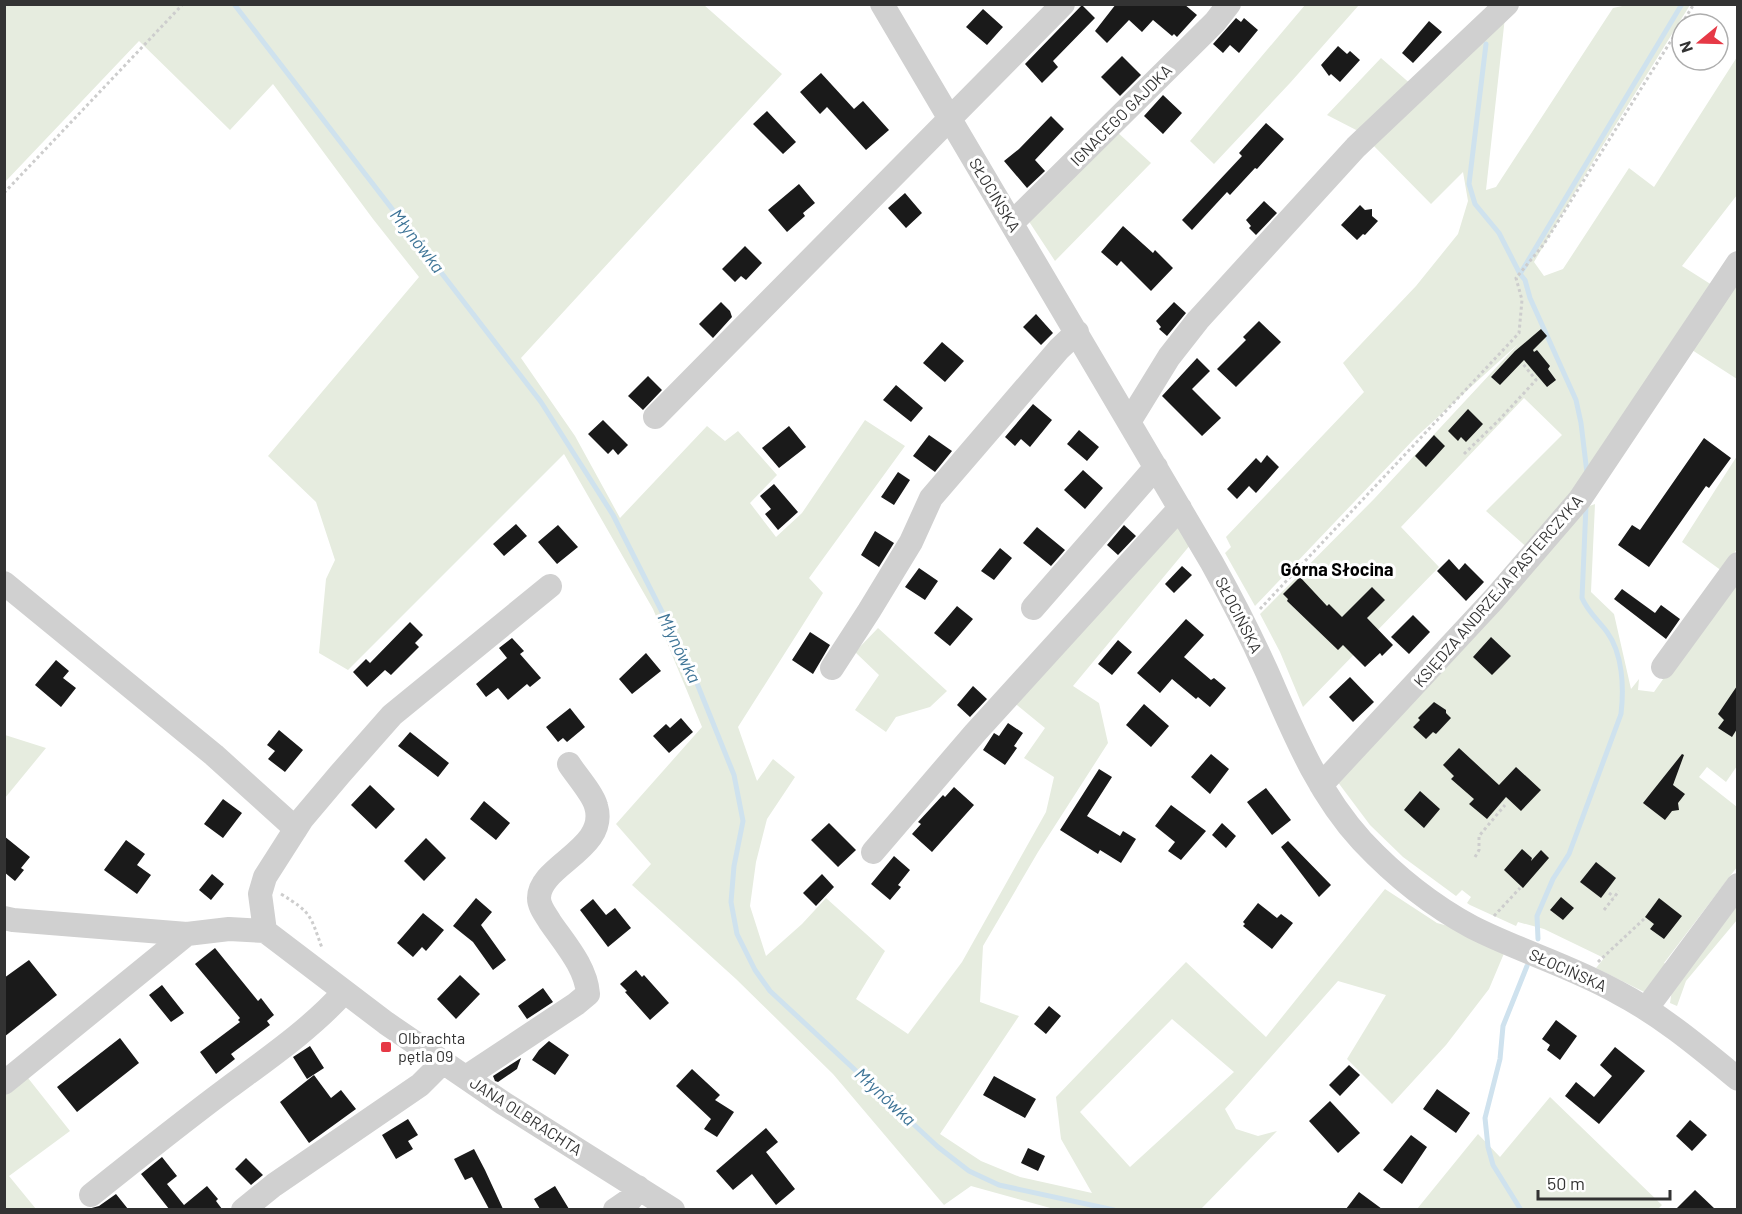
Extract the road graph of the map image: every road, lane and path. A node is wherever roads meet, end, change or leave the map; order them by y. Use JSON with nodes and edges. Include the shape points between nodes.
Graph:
{"nodes":[{"id":1,"x":183,"y":4,"type":"edge"},
{"id":2,"x":882,"y":4,"type":"edge"},
{"id":3,"x":1063,"y":4,"type":"edge"},
{"id":4,"x":1229,"y":4,"type":"edge"},
{"id":5,"x":1507,"y":4,"type":"edge"},
{"id":6,"x":1694,"y":4,"type":"edge"},
{"id":7,"x":950,"y":119,"type":"junction"},
{"id":8,"x":4,"y":193,"type":"edge"},
{"id":9,"x":1012,"y":223,"type":"junction"},
{"id":10,"x":1737,"y":263,"type":"edge"},
{"id":11,"x":1077,"y":332,"type":"junction"},
{"id":12,"x":1523,"y":364,"type":"dead end"},
{"id":13,"x":656,"y":417,"type":"dead end"},
{"id":14,"x":1129,"y":422,"type":"junction"},
{"id":15,"x":1464,"y":454,"type":"dead end"},
{"id":16,"x":1156,"y":467,"type":"junction"},
{"id":17,"x":1180,"y":508,"type":"junction"},
{"id":18,"x":1737,"y":564,"type":"edge"},
{"id":19,"x":4,"y":583,"type":"edge"},
{"id":20,"x":550,"y":586,"type":"dead end"},
{"id":21,"x":1033,"y":608,"type":"dead end"},
{"id":22,"x":1245,"y":624,"type":"junction"},
{"id":23,"x":1663,"y":667,"type":"dead end"},
{"id":24,"x":832,"y":668,"type":"dead end"},
{"id":25,"x":569,"y":764,"type":"dead end"},
{"id":26,"x":1321,"y":785,"type":"junction"},
{"id":27,"x":1505,"y":805,"type":"dead end"},
{"id":28,"x":296,"y":829,"type":"junction"},
{"id":29,"x":873,"y":852,"type":"dead end"},
{"id":30,"x":1475,"y":857,"type":"dead end"},
{"id":31,"x":1737,"y":885,"type":"edge"},
{"id":32,"x":1520,"y":888,"type":"dead end"},
{"id":33,"x":1619,"y":891,"type":"dead end"},
{"id":34,"x":1609,"y":893,"type":"dead end"},
{"id":35,"x":1614,"y":897,"type":"junction"},
{"id":36,"x":1604,"y":910,"type":"dead end"},
{"id":37,"x":4,"y":918,"type":"edge"},
{"id":38,"x":1644,"y":919,"type":"dead end"},
{"id":39,"x":1489,"y":922,"type":"dead end"},
{"id":40,"x":266,"y":932,"type":"junction"},
{"id":41,"x":187,"y":934,"type":"junction"},
{"id":42,"x":1593,"y":968,"type":"dead end"},
{"id":43,"x":344,"y":992,"type":"junction"},
{"id":44,"x":1646,"y":1009,"type":"junction"},
{"id":45,"x":443,"y":1062,"type":"junction"},
{"id":46,"x":466,"y":1077,"type":"junction"},
{"id":47,"x":1737,"y":1079,"type":"edge"},
{"id":48,"x":4,"y":1083,"type":"edge"},
{"id":49,"x":638,"y":1187,"type":"junction"},
{"id":50,"x":91,"y":1195,"type":"dead end"},
{"id":51,"x":243,"y":1209,"type":"edge"},
{"id":52,"x":615,"y":1209,"type":"edge"},
{"id":53,"x":674,"y":1209,"type":"edge"}],
"edges":[{"from":1,"to":8,"type":"path"},
{"from":2,"to":7,"type":"street","name":"SŁOCIŃSKA"},
{"from":3,"to":7,"type":"street"},
{"from":4,"to":9,"type":"street","name":"IGNACEGO GAJDKA"},
{"from":5,"to":14,"type":"street","via":[[1356,147],[1206,312],[1169,357]]},
{"from":6,"to":22,"type":"path","via":[[1544,244],[1516,278],[1522,300],[1519,333]]},
{"from":7,"to":9,"type":"street","name":"SŁOCIŃSKA"},
{"from":7,"to":13,"type":"street"},
{"from":9,"to":11,"type":"street","name":"SŁOCIŃSKA"},
{"from":10,"to":26,"type":"street","name":"KSIĘDZA ANDRZEJA PASTERCZYKA","via":[[1580,499],[1494,599]]},
{"from":11,"to":14,"type":"street","name":"SŁOCIŃSKA"},
{"from":11,"to":24,"type":"street","via":[[931,498],[911,542]]},
{"from":12,"to":15,"type":"path","via":[[1536,380]]},
{"from":14,"to":16,"type":"street","name":"SŁOCIŃSKA"},
{"from":16,"to":17,"type":"street","name":"SŁOCIŃSKA"},
{"from":16,"to":21,"type":"street"},
{"from":17,"to":22,"type":"street","name":"SŁOCIŃSKA"},
{"from":17,"to":29,"type":"street","via":[[975,733]]},
{"from":18,"to":23,"type":"street"},
{"from":19,"to":28,"type":"street","via":[[214,755]]},
{"from":20,"to":28,"type":"street","via":[[392,715]]},
{"from":22,"to":26,"type":"street","name":"SŁOCIŃSKA"},
{"from":25,"to":46,"type":"street","via":[[596,805],[597,819],[591,838],[544,882],[539,897],[541,908],[583,974],[588,994]]},
{"from":26,"to":44,"type":"street","name":"SŁOCIŃSKA","via":[[1361,839],[1434,904],[1473,927],[1616,991]]},
{"from":27,"to":30,"type":"path","via":[[1479,836]]},
{"from":28,"to":40,"type":"street","via":[[260,894]]},
{"from":31,"to":44,"type":"street"},
{"from":32,"to":39,"type":"path"},
{"from":33,"to":35,"type":"path"},
{"from":34,"to":35,"type":"path"},
{"from":35,"to":36,"type":"path"},
{"from":37,"to":41,"type":"street"},
{"from":38,"to":42,"type":"path"},
{"from":40,"to":41,"type":"street","via":[[229,929]]},
{"from":40,"to":43,"type":"street","name":"JANA OLBRACHTA"},
{"from":41,"to":48,"type":"street"},
{"from":43,"to":45,"type":"street","name":"JANA OLBRACHTA"},
{"from":43,"to":50,"type":"street","via":[[280,1049]]},
{"from":44,"to":47,"type":"street","name":"SŁOCIŃSKA"},
{"from":45,"to":46,"type":"street","name":"JANA OLBRACHTA"},
{"from":45,"to":51,"type":"street","via":[[420,1084]]},
{"from":46,"to":49,"type":"street","name":"JANA OLBRACHTA"},
{"from":49,"to":52,"type":"street","via":[[631,1199]]},
{"from":49,"to":53,"type":"street","name":"JANA OLBRACHTA"}]}
